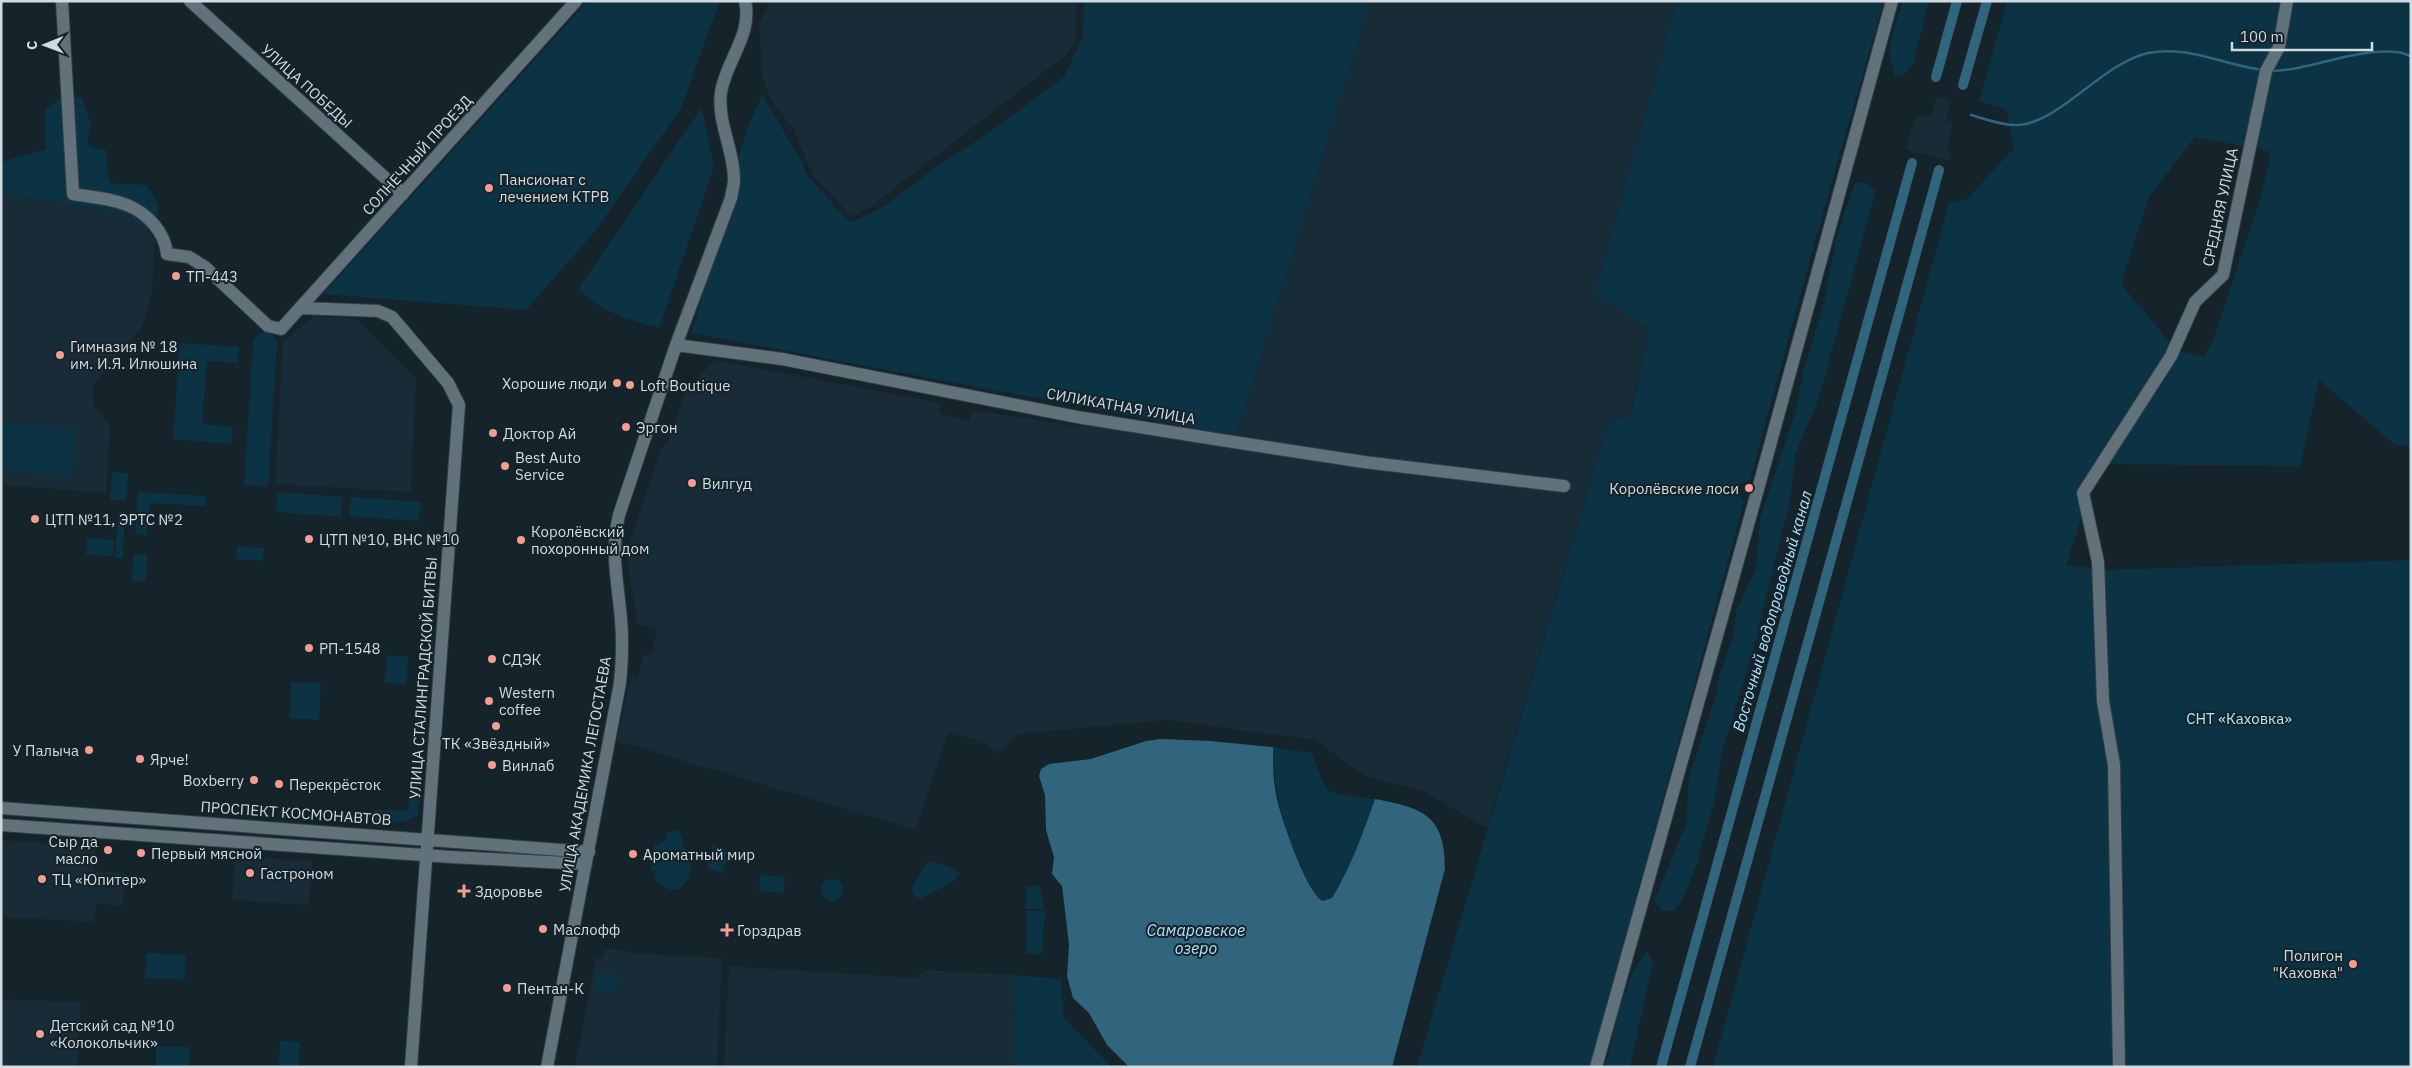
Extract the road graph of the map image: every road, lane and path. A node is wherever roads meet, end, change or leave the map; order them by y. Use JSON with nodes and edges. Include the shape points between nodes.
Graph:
{"nodes":[{"id":1,"x":62,"y":1,"type":"edge"},
{"id":2,"x":190,"y":1,"type":"edge"},
{"id":3,"x":576,"y":1,"type":"edge"},
{"id":4,"x":745,"y":1,"type":"edge"},
{"id":5,"x":1892,"y":1,"type":"edge"},
{"id":6,"x":2287,"y":1,"type":"edge"},
{"id":7,"x":403,"y":194,"type":"junction"},
{"id":8,"x":301,"y":308,"type":"junction"},
{"id":9,"x":676,"y":345,"type":"junction"},
{"id":10,"x":1564,"y":486,"type":"dead end"},
{"id":11,"x":1,"y":808,"type":"edge"},
{"id":12,"x":1,"y":825,"type":"edge"},
{"id":13,"x":428,"y":839,"type":"junction"},
{"id":14,"x":426,"y":855,"type":"junction"},
{"id":15,"x":587,"y":858,"type":"junction"},
{"id":16,"x":411,"y":1067,"type":"edge"},
{"id":17,"x":547,"y":1067,"type":"edge"},
{"id":18,"x":1596,"y":1067,"type":"edge"},
{"id":19,"x":2119,"y":1067,"type":"edge"}],
"edges":[{"from":1,"to":8,"type":"street","name":"СОЛНЕЧНЫЙ ПРОЕЗД","via":[[73,194],[127,204],[162,234],[167,254],[196,260],[268,326],[281,329]]},
{"from":2,"to":7,"type":"street","name":"УЛИЦА ПОБЕДЫ"},
{"from":3,"to":7,"type":"street","name":"СОЛНЕЧНЫЙ ПРОЕЗД"},
{"from":4,"to":9,"type":"street","name":"УЛИЦА АКАДЕМИКА ЛЕГОСТАЕВА","via":[[746,26],[726,75],[719,108],[734,179]]},
{"from":5,"to":18,"type":"street"},
{"from":6,"to":19,"type":"street","name":"СРЕДНЯЯ УЛИЦА","via":[[2279,47],[2266,70],[2224,275],[2195,302],[2171,356],[2083,493],[2098,562],[2103,701],[2114,765]]},
{"from":7,"to":8,"type":"street","name":"СОЛНЕЧНЫЙ ПРОЕЗД"},
{"from":8,"to":13,"type":"street","name":"УЛИЦА СТАЛИНГРАДСКОЙ БИТВЫ","via":[[378,311],[392,317],[448,382],[459,405]]},
{"from":9,"to":10,"type":"street","name":"СИЛИКАТНАЯ УЛИЦА","via":[[782,359],[1077,417],[1227,441],[1364,462]]},
{"from":9,"to":15,"type":"street","name":"УЛИЦА АКАДЕМИКА ЛЕГОСТАЕВА","via":[[614,536],[621,620],[620,683]]},
{"from":11,"to":13,"type":"street","name":"ПРОСПЕКТ КОСМОНАВТОВ"},
{"from":12,"to":14,"type":"street"},
{"from":13,"to":14,"type":"street","name":"УЛИЦА СТАЛИНГРАДСКОЙ БИТВЫ"},
{"from":13,"to":15,"type":"street","name":"ПРОСПЕКТ КОСМОНАВТОВ"},
{"from":14,"to":15,"type":"street"},
{"from":14,"to":16,"type":"street","name":"УЛИЦА СТАЛИНГРАДСКОЙ БИТВЫ"},
{"from":15,"to":17,"type":"street","name":"УЛИЦА АКАДЕМИКА ЛЕГОСТАЕВА"}]}
